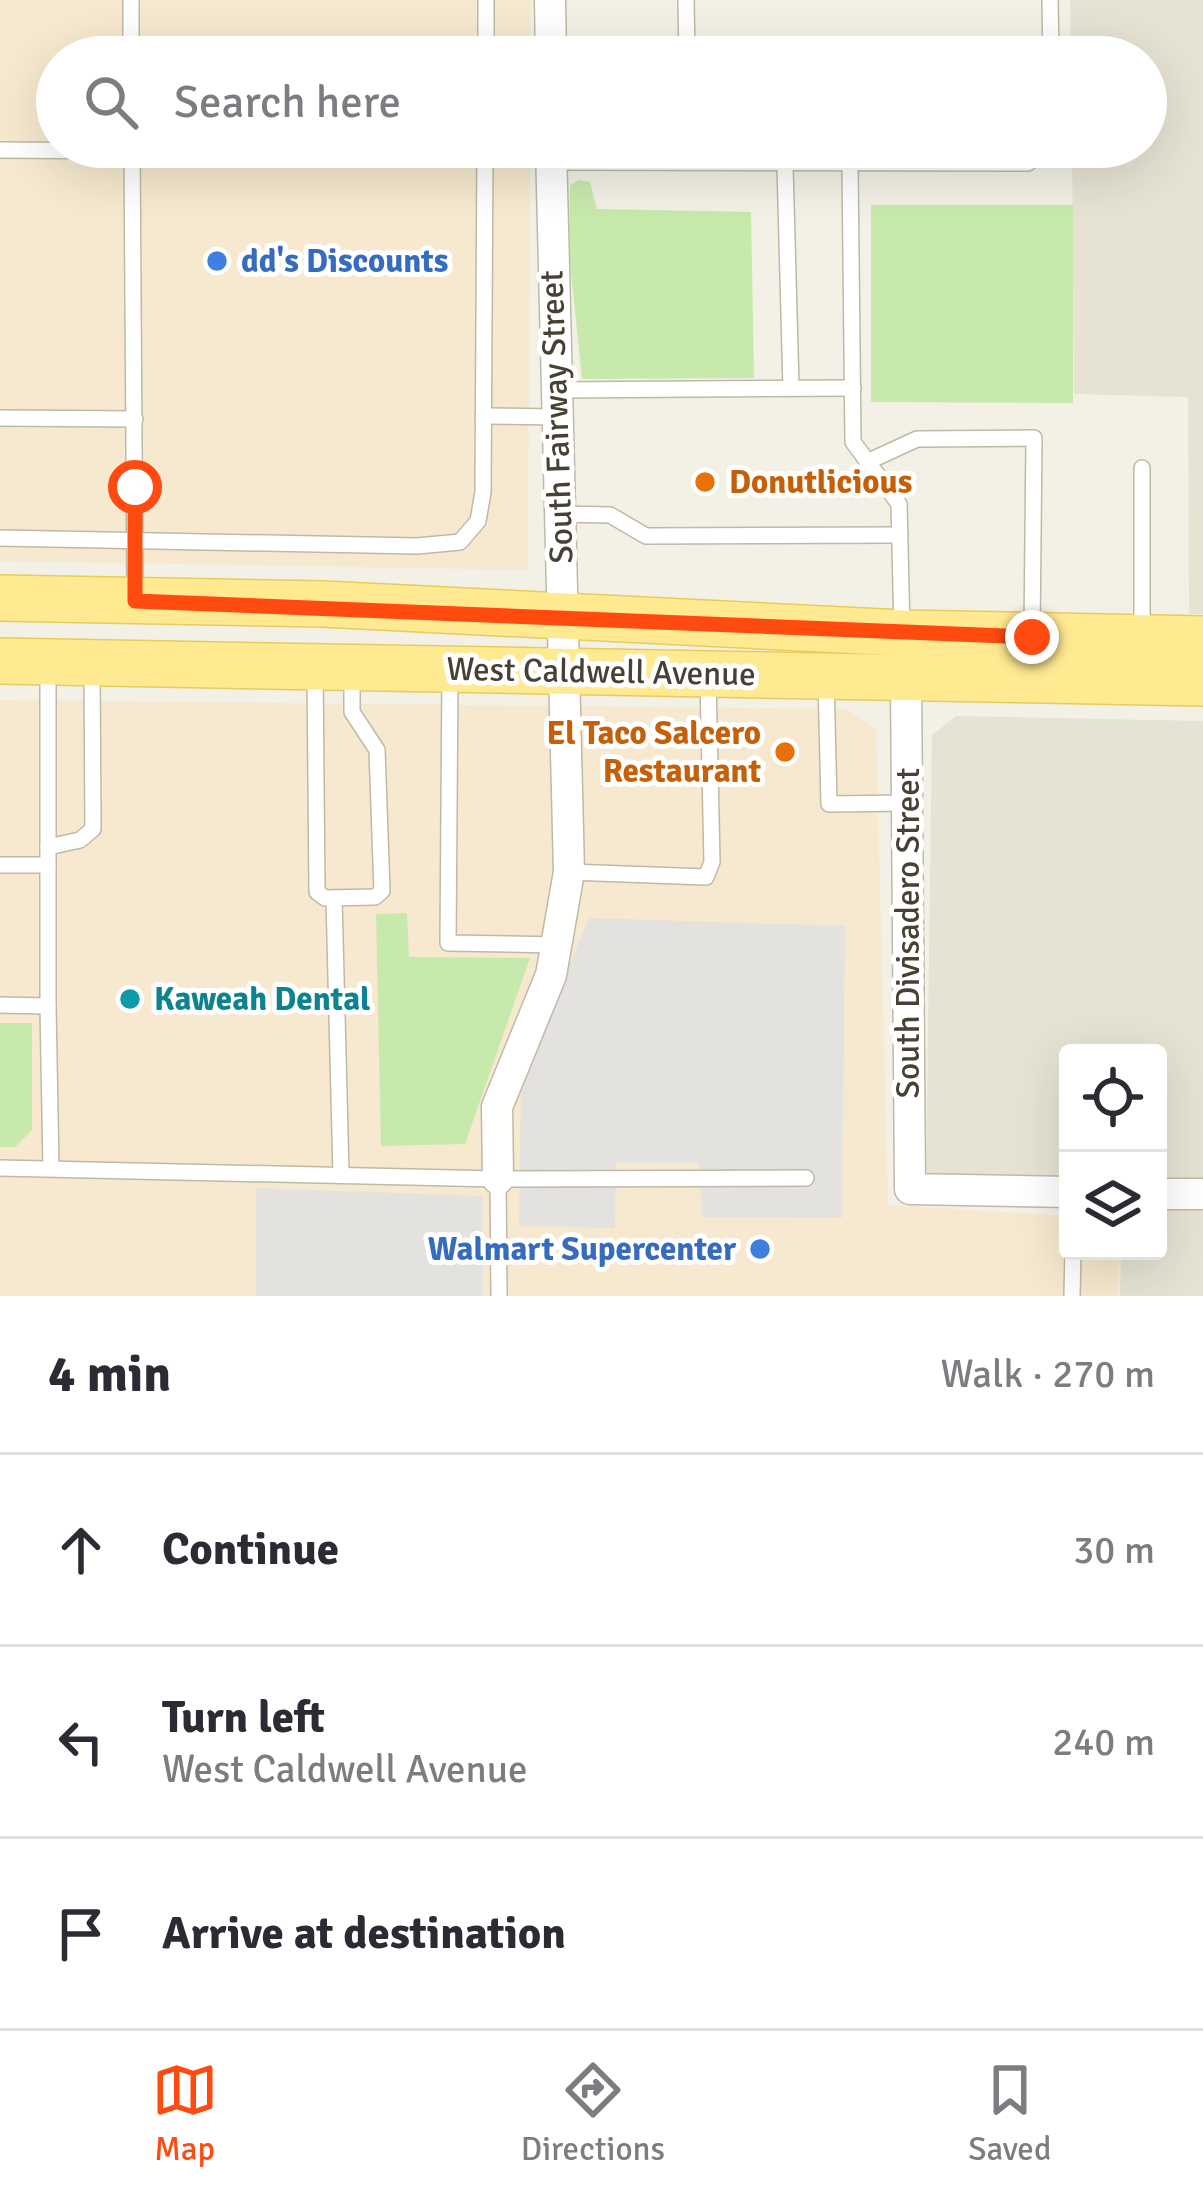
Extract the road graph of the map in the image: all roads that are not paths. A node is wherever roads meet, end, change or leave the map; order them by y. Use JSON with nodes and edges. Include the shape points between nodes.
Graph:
{"nodes":[{"id":1,"x":131,"y":0,"type":"edge"},
{"id":2,"x":486,"y":0,"type":"edge"},
{"id":3,"x":550,"y":0,"type":"edge"},
{"id":4,"x":686,"y":0,"type":"edge"},
{"id":5,"x":1050,"y":0,"type":"edge"},
{"id":6,"x":131,"y":36,"type":"edge"},
{"id":7,"x":486,"y":36,"type":"edge"},
{"id":8,"x":551,"y":36,"type":"edge"},
{"id":9,"x":687,"y":36,"type":"edge"},
{"id":10,"x":1051,"y":36,"type":"edge"},
{"id":11,"x":0,"y":150,"type":"edge"},
{"id":12,"x":36,"y":150,"type":"edge"},
{"id":13,"x":132,"y":168,"type":"edge"},
{"id":14,"x":485,"y":168,"type":"edge"},
{"id":15,"x":551,"y":168,"type":"edge"},
{"id":16,"x":785,"y":168,"type":"edge"},
{"id":17,"x":850,"y":168,"type":"edge"},
{"id":18,"x":791,"y":387,"type":"junction"},
{"id":19,"x":853,"y":388,"type":"junction"},
{"id":20,"x":557,"y":403,"type":"junction"},
{"id":21,"x":483,"y":416,"type":"junction"},
{"id":22,"x":0,"y":418,"type":"edge"},
{"id":23,"x":135,"y":418,"type":"junction"},
{"id":24,"x":867,"y":462,"type":"junction"},
{"id":25,"x":1142,"y":468,"type":"dead end"},
{"id":26,"x":561,"y":514,"type":"junction"},
{"id":27,"x":900,"y":536,"type":"junction"},
{"id":28,"x":0,"y":538,"type":"edge"},
{"id":29,"x":133,"y":539,"type":"junction"},
{"id":30,"x":0,"y":598,"type":"edge"},
{"id":31,"x":135,"y":601,"type":"junction"},
{"id":32,"x":564,"y":616,"type":"junction"},
{"id":33,"x":980,"y":635,"type":"junction"},
{"id":34,"x":1032,"y":637,"type":"junction"},
{"id":35,"x":1142,"y":637,"type":"junction"},
{"id":36,"x":1203,"y":639,"type":"edge"},
{"id":37,"x":904,"y":655,"type":"junction"},
{"id":38,"x":0,"y":661,"type":"edge"},
{"id":39,"x":70,"y":662,"type":"junction"},
{"id":40,"x":334,"y":667,"type":"junction"},
{"id":41,"x":450,"y":670,"type":"junction"},
{"id":42,"x":566,"y":671,"type":"junction"},
{"id":43,"x":708,"y":675,"type":"junction"},
{"id":44,"x":826,"y":677,"type":"junction"},
{"id":45,"x":1203,"y":683,"type":"edge"},
{"id":46,"x":907,"y":803,"type":"junction"},
{"id":47,"x":48,"y":856,"type":"junction"},
{"id":48,"x":0,"y":865,"type":"edge"},
{"id":49,"x":569,"y":872,"type":"junction"},
{"id":50,"x":334,"y":898,"type":"junction"},
{"id":51,"x":560,"y":945,"type":"junction"},
{"id":52,"x":0,"y":1005,"type":"edge"},
{"id":53,"x":48,"y":1006,"type":"junction"},
{"id":54,"x":0,"y":1168,"type":"edge"},
{"id":55,"x":51,"y":1168,"type":"junction"},
{"id":56,"x":341,"y":1173,"type":"junction"},
{"id":57,"x":806,"y":1178,"type":"dead end"},
{"id":58,"x":498,"y":1179,"type":"junction"},
{"id":59,"x":1059,"y":1192,"type":"edge"},
{"id":60,"x":1167,"y":1194,"type":"edge"},
{"id":61,"x":1203,"y":1195,"type":"edge"},
{"id":62,"x":1073,"y":1260,"type":"edge"},
{"id":63,"x":499,"y":1296,"type":"edge"},
{"id":64,"x":1072,"y":1296,"type":"edge"}],
"edges":[{"from":1,"to":6,"type":"lane"},
{"from":2,"to":7,"type":"lane"},
{"from":3,"to":8,"type":"street"},
{"from":4,"to":9,"type":"lane"},
{"from":5,"to":10,"type":"lane"},
{"from":11,"to":12,"type":"lane"},
{"from":13,"to":23,"type":"lane"},
{"from":14,"to":21,"type":"lane"},
{"from":15,"to":20,"type":"street","name":"South Fairway Street"},
{"from":16,"to":18,"type":"lane"},
{"from":17,"to":19,"type":"lane"},
{"from":18,"to":19,"type":"lane"},
{"from":18,"to":20,"type":"lane"},
{"from":19,"to":24,"type":"lane","via":[[853,442]]},
{"from":20,"to":21,"type":"lane"},
{"from":20,"to":26,"type":"street","name":"South Fairway Street"},
{"from":21,"to":29,"type":"lane","via":[[478,521],[460,542]]},
{"from":22,"to":23,"type":"lane"},
{"from":23,"to":29,"type":"lane"},
{"from":24,"to":27,"type":"lane","via":[[899,504]]},
{"from":24,"to":34,"type":"lane","via":[[916,439],[1034,438]]},
{"from":25,"to":35,"type":"lane"},
{"from":26,"to":27,"type":"lane","via":[[610,514],[646,536]]},
{"from":26,"to":32,"type":"street","name":"South Fairway Street"},
{"from":27,"to":37,"type":"lane"},
{"from":28,"to":29,"type":"lane"},
{"from":29,"to":31,"type":"lane"},
{"from":30,"to":31,"type":"main road","name":"West Caldwell Avenue"},
{"from":31,"to":32,"type":"main road","name":"West Caldwell Avenue"},
{"from":32,"to":37,"type":"main road","name":"West Caldwell Avenue"},
{"from":32,"to":42,"type":"street","name":"South Fairway Street"},
{"from":33,"to":34,"type":"main road","name":"West Caldwell Avenue"},
{"from":33,"to":37,"type":"main road","name":"West Caldwell Avenue"},
{"from":33,"to":42,"type":"main road","via":[[954,652],[609,647]]},
{"from":34,"to":35,"type":"main road","name":"West Caldwell Avenue"},
{"from":35,"to":36,"type":"main road","name":"West Caldwell Avenue"},
{"from":37,"to":44,"type":"main road","name":"West Caldwell Avenue"},
{"from":37,"to":45,"type":"main road","name":"West Caldwell Avenue"},
{"from":37,"to":46,"type":"street","name":"South Divisadero Street"},
{"from":38,"to":39,"type":"main road","name":"West Caldwell Avenue"},
{"from":39,"to":40,"type":"main road","name":"West Caldwell Avenue"},
{"from":39,"to":47,"type":"lane"},
{"from":39,"to":47,"type":"lane","via":[[93,829]]},
{"from":40,"to":41,"type":"main road","name":"West Caldwell Avenue"},
{"from":40,"to":50,"type":"lane","via":[[317,892]]},
{"from":40,"to":50,"type":"lane","via":[[376,750],[382,891]]},
{"from":41,"to":42,"type":"main road","name":"West Caldwell Avenue"},
{"from":41,"to":51,"type":"lane","via":[[448,943]]},
{"from":42,"to":43,"type":"main road","name":"West Caldwell Avenue"},
{"from":42,"to":49,"type":"street","name":"South Fairway Street"},
{"from":43,"to":44,"type":"main road","name":"West Caldwell Avenue"},
{"from":43,"to":49,"type":"lane","via":[[706,877]]},
{"from":44,"to":46,"type":"lane","via":[[829,804]]},
{"from":46,"to":59,"type":"street","name":"South Divisadero Street","via":[[910,1189]]},
{"from":47,"to":48,"type":"lane"},
{"from":47,"to":53,"type":"lane"},
{"from":49,"to":51,"type":"street","name":"South Fairway Street"},
{"from":50,"to":56,"type":"lane"},
{"from":51,"to":58,"type":"street","name":"South Fairway Street","via":[[497,1107]]},
{"from":52,"to":53,"type":"lane"},
{"from":53,"to":55,"type":"lane"},
{"from":54,"to":55,"type":"lane"},
{"from":55,"to":56,"type":"lane"},
{"from":56,"to":58,"type":"lane"},
{"from":57,"to":58,"type":"lane"},
{"from":58,"to":63,"type":"lane"},
{"from":60,"to":61,"type":"street"},
{"from":62,"to":64,"type":"lane"}]}
